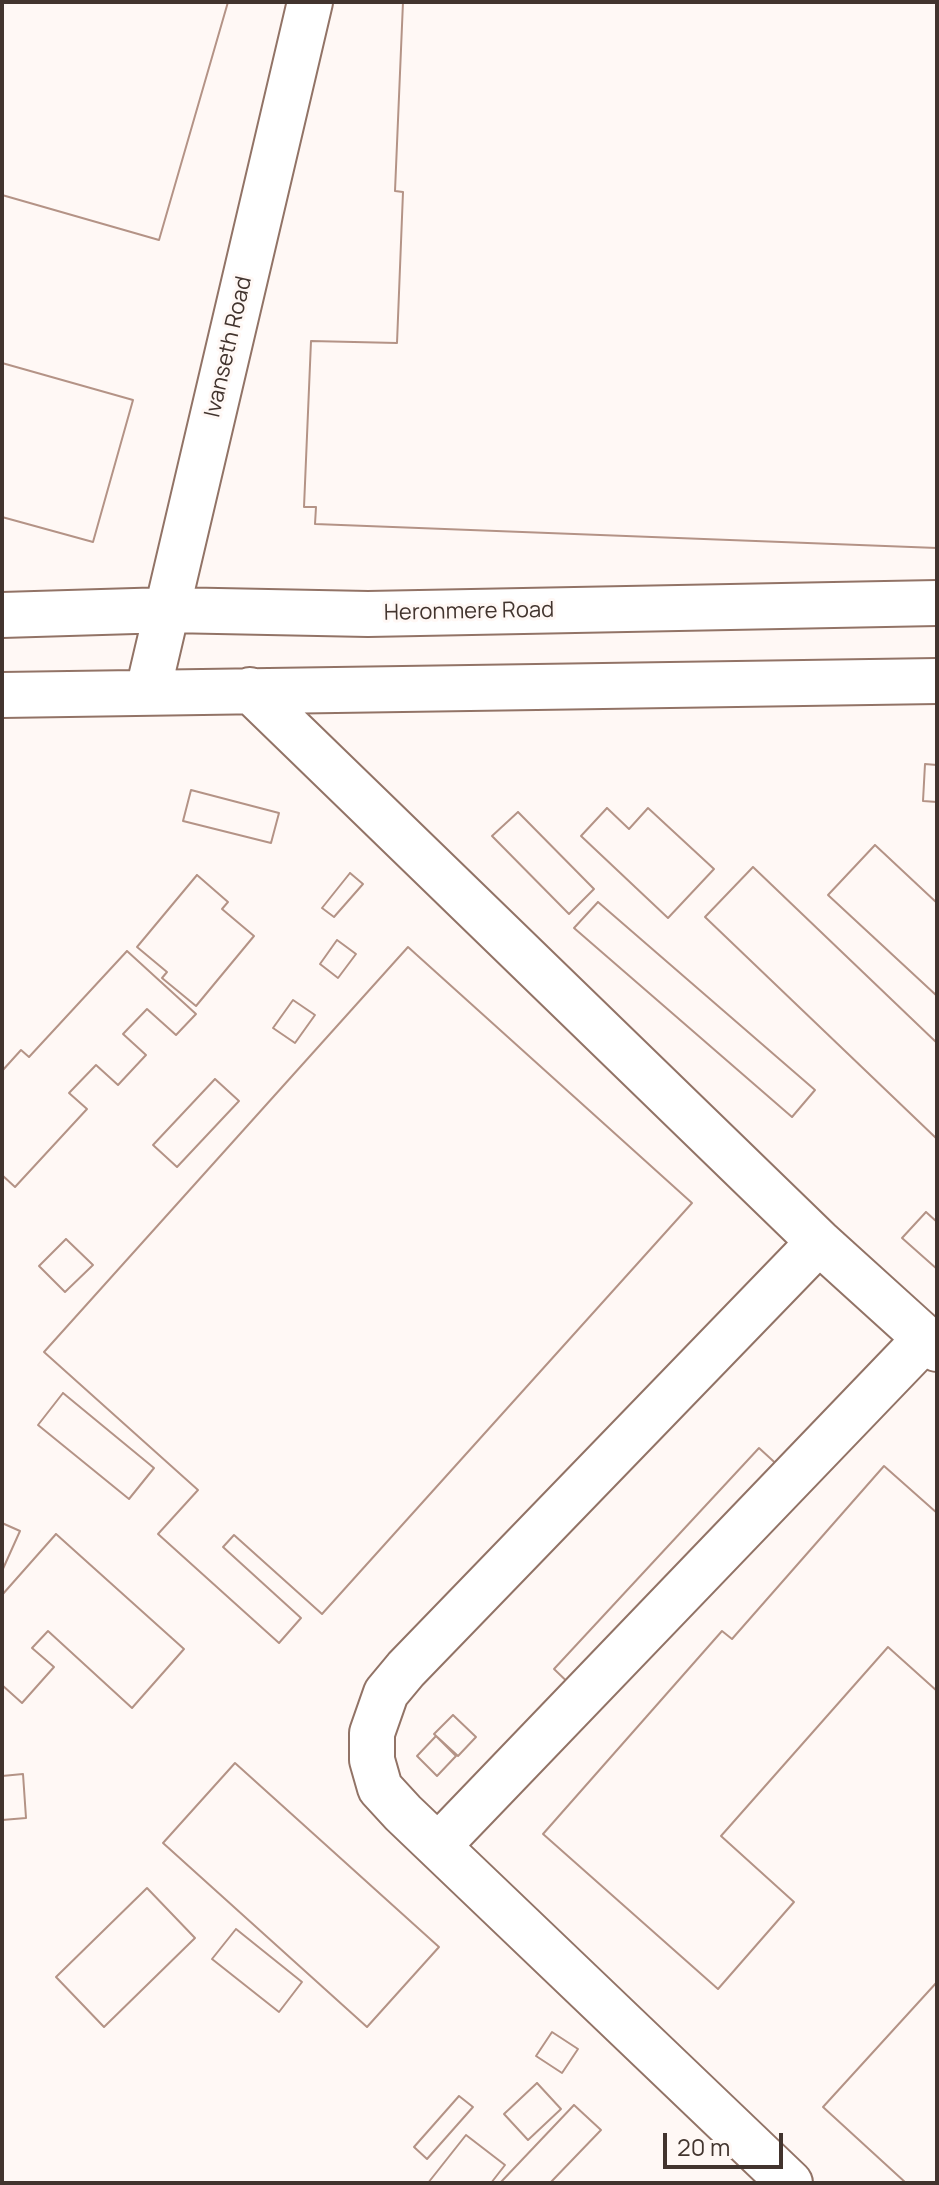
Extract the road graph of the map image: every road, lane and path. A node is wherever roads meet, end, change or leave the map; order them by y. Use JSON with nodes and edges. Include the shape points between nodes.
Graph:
{"nodes":[{"id":1,"x":310,"y":2,"type":"edge"},
{"id":2,"x":937,"y":603,"type":"edge"},
{"id":3,"x":168,"y":610,"type":"junction"},
{"id":4,"x":2,"y":615,"type":"edge"},
{"id":5,"x":937,"y":681,"type":"edge"},
{"id":6,"x":250,"y":690,"type":"junction"},
{"id":7,"x":148,"y":691,"type":"junction"},
{"id":8,"x":2,"y":695,"type":"edge"},
{"id":9,"x":819,"y":1242,"type":"junction"},
{"id":10,"x":931,"y":1344,"type":"edge"},
{"id":11,"x":438,"y":1846,"type":"junction"},
{"id":12,"x":790,"y":2183,"type":"edge"}],
"edges":[{"from":1,"to":3,"type":"street","name":"Ivanseth Road"},
{"from":2,"to":3,"type":"street","name":"Heronmere Road","via":[[368,614]]},
{"from":3,"to":4,"type":"street","name":"Heronmere Road"},
{"from":3,"to":7,"type":"street","name":"Ivanseth Road"},
{"from":5,"to":6,"type":"street"},
{"from":6,"to":7,"type":"street"},
{"from":6,"to":9,"type":"street"},
{"from":7,"to":8,"type":"street"},
{"from":9,"to":10,"type":"street"},
{"from":9,"to":11,"type":"street","via":[[386,1693],[372,1733],[380,1788]]},
{"from":10,"to":11,"type":"street"},
{"from":11,"to":12,"type":"street"}]}
